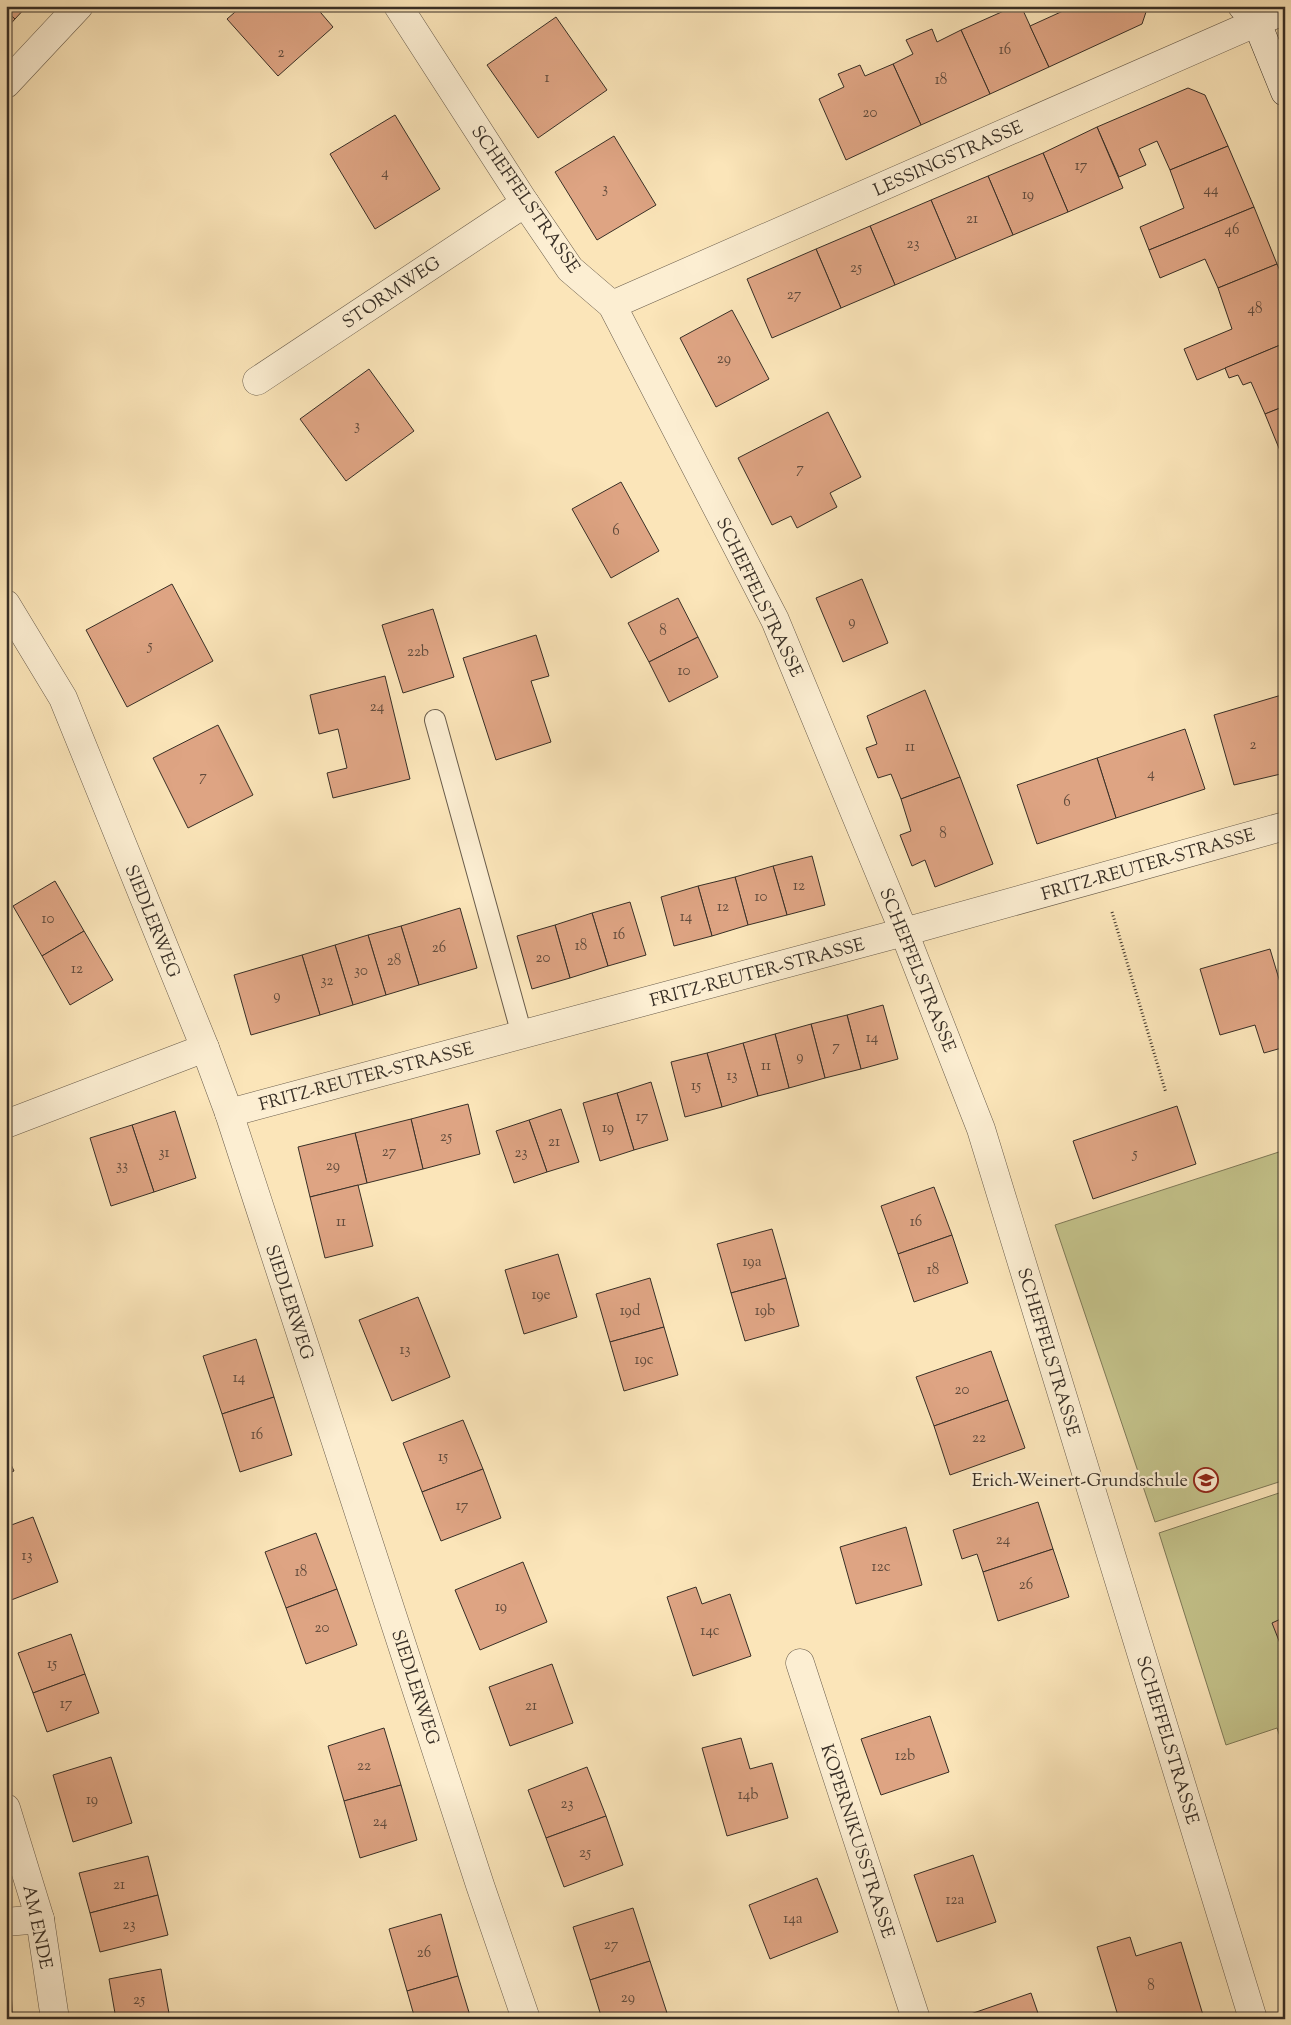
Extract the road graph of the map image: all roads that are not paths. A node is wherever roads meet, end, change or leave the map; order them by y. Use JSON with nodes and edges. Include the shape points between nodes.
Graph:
{"nodes":[{"id":1,"x":79,"y":6,"type":"edge"},
{"id":2,"x":398,"y":6,"type":"edge"},
{"id":3,"x":1285,"y":10,"type":"edge"},
{"id":4,"x":1249,"y":14,"type":"edge"},
{"id":5,"x":6,"y":84,"type":"edge"},
{"id":6,"x":1285,"y":92,"type":"edge"},
{"id":7,"x":525,"y":203,"type":"junction"},
{"id":8,"x":612,"y":305,"type":"junction"},
{"id":9,"x":257,"y":380,"type":"dead end"},
{"id":10,"x":6,"y":604,"type":"edge"},
{"id":11,"x":435,"y":720,"type":"dead end"},
{"id":12,"x":1285,"y":826,"type":"edge"},
{"id":13,"x":904,"y":932,"type":"junction"},
{"id":14,"x":522,"y":1035,"type":"junction"},
{"id":15,"x":205,"y":1048,"type":"junction"},
{"id":16,"x":229,"y":1113,"type":"junction"},
{"id":17,"x":6,"y":1124,"type":"edge"},
{"id":18,"x":800,"y":1663,"type":"dead end"},
{"id":19,"x":6,"y":1808,"type":"edge"},
{"id":20,"x":40,"y":1919,"type":"junction"},
{"id":21,"x":6,"y":1922,"type":"edge"},
{"id":22,"x":55,"y":2019,"type":"edge"},
{"id":23,"x":526,"y":2019,"type":"edge"},
{"id":24,"x":916,"y":2019,"type":"edge"},
{"id":25,"x":1253,"y":2019,"type":"edge"}],
"edges":[{"from":1,"to":5,"type":"street"},
{"from":2,"to":7,"type":"street","name":"SCHEFFELSTRASSE"},
{"from":3,"to":4,"type":"street","name":"LESSINGSTRASSE"},
{"from":4,"to":6,"type":"street"},
{"from":4,"to":8,"type":"street","name":"LESSINGSTRASSE"},
{"from":7,"to":8,"type":"street","name":"SCHEFFELSTRASSE","via":[[570,269]]},
{"from":7,"to":9,"type":"street","name":"STORMWEG"},
{"from":8,"to":13,"type":"street","name":"SCHEFFELSTRASSE","via":[[775,620]]},
{"from":10,"to":15,"type":"street","name":"SIEDLERWEG","via":[[63,698]]},
{"from":11,"to":14,"type":"lane"},
{"from":12,"to":13,"type":"street","name":"FRITZ-REUTER-STRASSE"},
{"from":13,"to":14,"type":"street","name":"FRITZ-REUTER-STRASSE"},
{"from":13,"to":25,"type":"street","name":"SCHEFFELSTRASSE","via":[[981,1129]]},
{"from":14,"to":16,"type":"street","name":"FRITZ-REUTER-STRASSE"},
{"from":15,"to":16,"type":"street","name":"SIEDLERWEG"},
{"from":15,"to":17,"type":"street"},
{"from":16,"to":23,"type":"street","name":"SIEDLERWEG"},
{"from":18,"to":24,"type":"street","name":"KOPERNIKUSSTRASSE"},
{"from":19,"to":20,"type":"street","name":"AM ENDE"},
{"from":20,"to":21,"type":"street"},
{"from":20,"to":22,"type":"street","name":"AM ENDE"}]}
